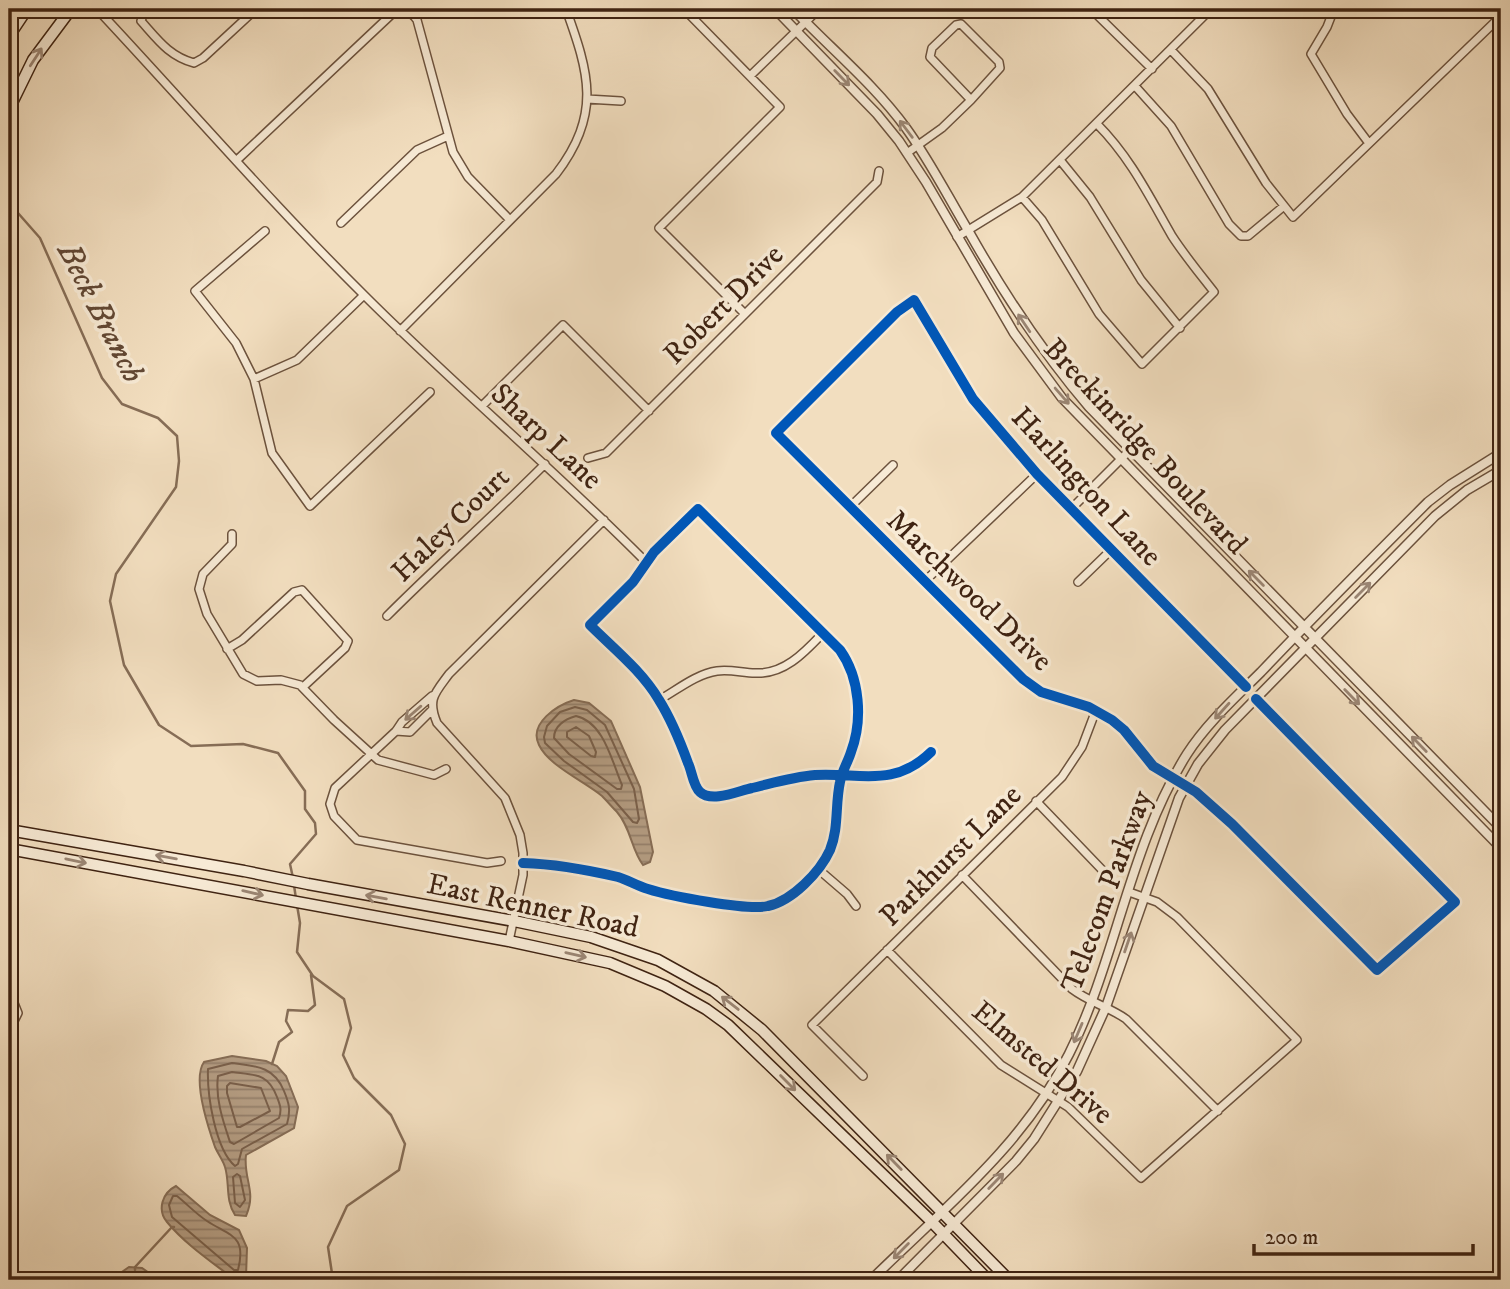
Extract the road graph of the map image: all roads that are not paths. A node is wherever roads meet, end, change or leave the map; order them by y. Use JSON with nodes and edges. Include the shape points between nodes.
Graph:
{"nodes":[{"id":1,"x":27,"y":9,"type":"edge"},
{"id":2,"x":71,"y":9,"type":"edge"},
{"id":3,"x":97,"y":9,"type":"edge"},
{"id":4,"x":145,"y":9,"type":"edge"},
{"id":5,"x":256,"y":9,"type":"edge"},
{"id":6,"x":566,"y":9,"type":"edge"},
{"id":7,"x":684,"y":9,"type":"edge"},
{"id":8,"x":775,"y":9,"type":"edge"},
{"id":9,"x":793,"y":9,"type":"edge"},
{"id":10,"x":820,"y":9,"type":"edge"},
{"id":11,"x":1091,"y":9,"type":"edge"},
{"id":12,"x":1211,"y":9,"type":"edge"},
{"id":13,"x":1334,"y":9,"type":"edge"},
{"id":14,"x":1501,"y":16,"type":"edge"},
{"id":15,"x":806,"y":22,"type":"junction"},
{"id":16,"x":797,"y":31,"type":"junction"},
{"id":17,"x":9,"y":36,"type":"edge"},
{"id":18,"x":1171,"y":50,"type":"junction"},
{"id":19,"x":1152,"y":69,"type":"junction"},
{"id":20,"x":750,"y":76,"type":"junction"},
{"id":21,"x":1135,"y":86,"type":"junction"},
{"id":22,"x":587,"y":99,"type":"junction"},
{"id":23,"x":971,"y":100,"type":"junction"},
{"id":24,"x":621,"y":101,"type":"dead end"},
{"id":25,"x":9,"y":110,"type":"edge"},
{"id":26,"x":1097,"y":124,"type":"junction"},
{"id":27,"x":448,"y":135,"type":"junction"},
{"id":28,"x":1368,"y":142,"type":"junction"},
{"id":29,"x":918,"y":146,"type":"junction"},
{"id":30,"x":907,"y":153,"type":"junction"},
{"id":31,"x":237,"y":160,"type":"junction"},
{"id":32,"x":1060,"y":160,"type":"junction"},
{"id":33,"x":879,"y":171,"type":"dead end"},
{"id":34,"x":1021,"y":197,"type":"junction"},
{"id":35,"x":1284,"y":206,"type":"junction"},
{"id":36,"x":510,"y":220,"type":"junction"},
{"id":37,"x":341,"y":223,"type":"dead end"},
{"id":38,"x":265,"y":231,"type":"dead end"},
{"id":39,"x":968,"y":231,"type":"junction"},
{"id":40,"x":957,"y":237,"type":"junction"},
{"id":41,"x":364,"y":295,"type":"junction"},
{"id":42,"x":914,"y":300,"type":"joint"},
{"id":43,"x":745,"y":314,"type":"junction"},
{"id":44,"x":1180,"y":328,"type":"junction"},
{"id":45,"x":400,"y":331,"type":"junction"},
{"id":46,"x":254,"y":379,"type":"junction"},
{"id":47,"x":430,"y":392,"type":"dead end"},
{"id":48,"x":482,"y":406,"type":"junction"},
{"id":49,"x":649,"y":411,"type":"junction"},
{"id":50,"x":1130,"y":450,"type":"junction"},
{"id":51,"x":1501,"y":453,"type":"edge"},
{"id":52,"x":588,"y":458,"type":"dead end"},
{"id":53,"x":1121,"y":460,"type":"junction"},
{"id":54,"x":545,"y":464,"type":"junction"},
{"id":55,"x":893,"y":465,"type":"dead end"},
{"id":56,"x":1501,"y":470,"type":"edge"},
{"id":57,"x":1037,"y":474,"type":"junction"},
{"id":58,"x":1447,"y":487,"type":"junction"},
{"id":59,"x":1456,"y":498,"type":"junction"},
{"id":60,"x":850,"y":507,"type":"junction"},
{"id":61,"x":1071,"y":509,"type":"junction"},
{"id":62,"x":604,"y":520,"type":"junction"},
{"id":63,"x":232,"y":534,"type":"dead end"},
{"id":64,"x":1111,"y":550,"type":"junction"},
{"id":65,"x":646,"y":562,"type":"junction"},
{"id":66,"x":924,"y":582,"type":"junction"},
{"id":67,"x":1078,"y":582,"type":"dead end"},
{"id":68,"x":387,"y":616,"type":"dead end"},
{"id":69,"x":1304,"y":627,"type":"junction"},
{"id":70,"x":823,"y":634,"type":"junction"},
{"id":71,"x":1294,"y":637,"type":"junction"},
{"id":72,"x":1315,"y":639,"type":"junction"},
{"id":73,"x":227,"y":649,"type":"junction"},
{"id":74,"x":1305,"y":649,"type":"junction"},
{"id":75,"x":303,"y":687,"type":"junction"},
{"id":76,"x":1247,"y":687,"type":"junction"},
{"id":77,"x":432,"y":696,"type":"junction"},
{"id":78,"x":1256,"y":699,"type":"junction"},
{"id":79,"x":659,"y":701,"type":"junction"},
{"id":80,"x":432,"y":710,"type":"junction"},
{"id":81,"x":1096,"y":710,"type":"junction"},
{"id":82,"x":396,"y":731,"type":"junction"},
{"id":83,"x":931,"y":752,"type":"dead end"},
{"id":84,"x":370,"y":753,"type":"junction"},
{"id":85,"x":446,"y":769,"type":"dead end"},
{"id":86,"x":1444,"y":770,"type":"junction"},
{"id":87,"x":841,"y":776,"type":"junction"},
{"id":88,"x":1172,"y":779,"type":"junction"},
{"id":89,"x":1434,"y":780,"type":"junction"},
{"id":90,"x":1185,"y":786,"type":"junction"},
{"id":91,"x":1036,"y":801,"type":"junction"},
{"id":92,"x":1501,"y":828,"type":"edge"},
{"id":93,"x":9,"y":830,"type":"edge"},
{"id":94,"x":1501,"y":848,"type":"edge"},
{"id":95,"x":9,"y":849,"type":"edge"},
{"id":96,"x":501,"y":861,"type":"dead end"},
{"id":97,"x":523,"y":863,"type":"junction"},
{"id":98,"x":233,"y":869,"type":"junction"},
{"id":99,"x":818,"y":869,"type":"junction"},
{"id":100,"x":962,"y":875,"type":"junction"},
{"id":101,"x":1108,"y":876,"type":"dead end"},
{"id":102,"x":229,"y":888,"type":"junction"},
{"id":103,"x":1129,"y":892,"type":"junction"},
{"id":104,"x":1143,"y":898,"type":"junction"},
{"id":105,"x":856,"y":906,"type":"dead end"},
{"id":106,"x":514,"y":921,"type":"junction"},
{"id":107,"x":509,"y":941,"type":"junction"},
{"id":108,"x":887,"y":950,"type":"junction"},
{"id":109,"x":9,"y":998,"type":"edge"},
{"id":110,"x":1092,"y":1001,"type":"junction"},
{"id":111,"x":1107,"y":1007,"type":"junction"},
{"id":112,"x":9,"y":1031,"type":"edge"},
{"id":113,"x":863,"y":1076,"type":"dead end"},
{"id":114,"x":1046,"y":1093,"type":"junction"},
{"id":115,"x":1059,"y":1101,"type":"junction"},
{"id":116,"x":1218,"y":1111,"type":"junction"},
{"id":117,"x":940,"y":1211,"type":"junction"},
{"id":118,"x":931,"y":1221,"type":"junction"},
{"id":119,"x":954,"y":1225,"type":"junction"},
{"id":120,"x":944,"y":1235,"type":"junction"},
{"id":121,"x":871,"y":1280,"type":"edge"},
{"id":122,"x":898,"y":1280,"type":"edge"},
{"id":123,"x":988,"y":1280,"type":"edge"},
{"id":124,"x":1009,"y":1280,"type":"edge"}],
"edges":[{"from":1,"to":17,"type":"main road"},
{"from":25,"to":2,"type":"main road","one_way":true,"via":[[33,60]]},
{"from":3,"to":31,"type":"street","name":"Sharp Lane"},
{"from":4,"to":5,"type":"street","via":[[141,21],[178,58],[194,63]]},
{"from":6,"to":22,"type":"street","via":[[584,59]]},
{"from":7,"to":20,"type":"street"},
{"from":8,"to":16,"type":"street","name":"Breckinridge Boulevard"},
{"from":9,"to":15,"type":"street","name":"Breckinridge Boulevard"},
{"from":10,"to":15,"type":"street"},
{"from":11,"to":19,"type":"street"},
{"from":12,"to":18,"type":"street"},
{"from":13,"to":28,"type":"street","via":[[1311,54]]},
{"from":14,"to":28,"type":"street"},
{"from":15,"to":16,"type":"street"},
{"from":29,"to":15,"type":"street","name":"Breckinridge Boulevard","one_way":true,"via":[[889,108]]},
{"from":16,"to":20,"type":"street"},
{"from":16,"to":30,"type":"street","name":"Breckinridge Boulevard","one_way":true,"via":[[877,114]]},
{"from":18,"to":19,"type":"street"},
{"from":18,"to":35,"type":"street","via":[[1208,89]]},
{"from":19,"to":21,"type":"street"},
{"from":20,"to":43,"type":"street","via":[[780,107],[659,228]]},
{"from":21,"to":26,"type":"street"},
{"from":21,"to":35,"type":"street","via":[[1171,126],[1229,224],[1241,236],[1248,236]]},
{"from":22,"to":24,"type":"street"},
{"from":22,"to":36,"type":"street","via":[[579,134],[563,165]]},
{"from":23,"to":23,"type":"street","via":[[1000,68],[999,62],[965,27],[956,24],[932,48],[930,57]]},
{"from":23,"to":29,"type":"street"},
{"from":26,"to":32,"type":"street"},
{"from":26,"to":44,"type":"street","via":[[1129,160],[1174,238],[1214,292]]},
{"from":27,"to":31,"type":"street","via":[[418,20],[406,11],[393,13]]},
{"from":27,"to":36,"type":"street","via":[[468,177]]},
{"from":27,"to":37,"type":"street","via":[[417,150]]},
{"from":28,"to":35,"type":"street","via":[[1293,217]]},
{"from":29,"to":30,"type":"street"},
{"from":29,"to":39,"type":"street","name":"Breckinridge Boulevard"},
{"from":30,"to":40,"type":"street","name":"Breckinridge Boulevard"},
{"from":31,"to":41,"type":"street","name":"Sharp Lane"},
{"from":32,"to":34,"type":"street"},
{"from":32,"to":44,"type":"street","via":[[1080,183],[1141,280]]},
{"from":33,"to":43,"type":"street","name":"Robert Drive","via":[[877,182]]},
{"from":34,"to":39,"type":"street"},
{"from":34,"to":44,"type":"street","via":[[1042,220],[1099,314],[1143,364]]},
{"from":36,"to":45,"type":"street"},
{"from":38,"to":46,"type":"street","via":[[195,290],[236,343]]},
{"from":39,"to":40,"type":"street"},
{"from":50,"to":39,"type":"street","name":"Breckinridge Boulevard","one_way":true,"via":[[1056,368]]},
{"from":40,"to":53,"type":"street","name":"Breckinridge Boulevard","one_way":true,"via":[[1045,377]]},
{"from":41,"to":45,"type":"street","name":"Sharp Lane"},
{"from":41,"to":46,"type":"street","via":[[297,360]]},
{"from":42,"to":57,"type":"street","name":"Harlington Lane","via":[[973,399]]},
{"from":42,"to":60,"type":"street","name":"Marchwood Drive","via":[[776,433]]},
{"from":43,"to":49,"type":"street","name":"Robert Drive"},
{"from":45,"to":48,"type":"street","name":"Sharp Lane"},
{"from":46,"to":47,"type":"street","via":[[272,453],[310,506]]},
{"from":48,"to":49,"type":"street","via":[[563,325]]},
{"from":48,"to":54,"type":"street","name":"Sharp Lane"},
{"from":49,"to":52,"type":"street","name":"Robert Drive","via":[[606,453]]},
{"from":50,"to":53,"type":"street"},
{"from":69,"to":50,"type":"street","name":"Breckinridge Boulevard","one_way":true},
{"from":51,"to":58,"type":"street","name":"Telecom Parkway"},
{"from":53,"to":61,"type":"street"},
{"from":53,"to":71,"type":"street","name":"Breckinridge Boulevard"},
{"from":54,"to":62,"type":"street","name":"Sharp Lane"},
{"from":54,"to":68,"type":"street","name":"Haley Court"},
{"from":55,"to":60,"type":"street"},
{"from":56,"to":59,"type":"street","name":"Telecom Parkway"},
{"from":57,"to":61,"type":"street","name":"Harlington Lane"},
{"from":57,"to":66,"type":"street"},
{"from":58,"to":59,"type":"street"},
{"from":58,"to":69,"type":"street","name":"Telecom Parkway"},
{"from":72,"to":59,"type":"street","name":"Telecom Parkway","one_way":true},
{"from":60,"to":66,"type":"street","name":"Marchwood Drive"},
{"from":61,"to":64,"type":"street","name":"Harlington Lane"},
{"from":62,"to":65,"type":"street"},
{"from":62,"to":77,"type":"street","name":"Sharp Lane"},
{"from":63,"to":73,"type":"street","via":[[232,544],[203,574],[199,589],[206,614]]},
{"from":64,"to":67,"type":"street"},
{"from":64,"to":76,"type":"street","name":"Harlington Lane"},
{"from":65,"to":70,"type":"street","via":[[698,509]]},
{"from":65,"to":79,"type":"street","via":[[633,582],[590,625]]},
{"from":66,"to":81,"type":"street","name":"Marchwood Drive","via":[[1030,685]]},
{"from":69,"to":71,"type":"street","name":"Telecom Parkway"},
{"from":69,"to":72,"type":"street","name":"Breckinridge Boulevard"},
{"from":70,"to":79,"type":"street","via":[[787,665],[760,674],[717,671]]},
{"from":70,"to":87,"type":"street","via":[[846,659],[857,692],[854,742]]},
{"from":71,"to":74,"type":"street","name":"Breckinridge Boulevard"},
{"from":71,"to":76,"type":"street","name":"Telecom Parkway"},
{"from":72,"to":74,"type":"street","name":"Telecom Parkway"},
{"from":86,"to":72,"type":"street","name":"Breckinridge Boulevard","one_way":true},
{"from":73,"to":75,"type":"street","via":[[247,677]]},
{"from":73,"to":75,"type":"street","via":[[294,592],[305,592],[348,641]]},
{"from":74,"to":78,"type":"street","name":"Telecom Parkway"},
{"from":74,"to":89,"type":"street","name":"Breckinridge Boulevard","one_way":true},
{"from":75,"to":84,"type":"street"},
{"from":76,"to":88,"type":"street","name":"Telecom Parkway","one_way":true,"via":[[1211,723]]},
{"from":77,"to":80,"type":"street"},
{"from":77,"to":82,"type":"street","name":"Sharp Lane","one_way":true},
{"from":78,"to":90,"type":"street","name":"Telecom Parkway","via":[[1225,730]]},
{"from":78,"to":90,"type":"street","name":"Marchwood Drive","via":[[1455,902],[1377,970],[1207,800]]},
{"from":79,"to":87,"type":"street","via":[[698,790],[707,796],[794,778]]},
{"from":80,"to":82,"type":"street","via":[[410,732]]},
{"from":80,"to":97,"type":"street","via":[[436,723],[505,798],[520,835]]},
{"from":81,"to":88,"type":"street","name":"Marchwood Drive","via":[[1124,730],[1144,757]]},
{"from":81,"to":91,"type":"street","name":"Parkhurst Lane","via":[[1074,760]]},
{"from":82,"to":84,"type":"street"},
{"from":83,"to":87,"type":"street","via":[[915,766],[888,776]]},
{"from":84,"to":85,"type":"street","via":[[392,765],[435,775]]},
{"from":84,"to":96,"type":"street","via":[[335,788],[330,804],[334,816],[357,840],[487,863]]},
{"from":86,"to":89,"type":"street"},
{"from":86,"to":92,"type":"street","name":"Breckinridge Boulevard"},
{"from":87,"to":99,"type":"street","via":[[834,836]]},
{"from":88,"to":90,"type":"street","name":"Marchwood Drive"},
{"from":88,"to":103,"type":"street","name":"Telecom Parkway"},
{"from":89,"to":94,"type":"street","name":"Breckinridge Boulevard"},
{"from":90,"to":104,"type":"street","name":"Telecom Parkway"},
{"from":91,"to":100,"type":"street","name":"Parkhurst Lane"},
{"from":91,"to":101,"type":"street"},
{"from":98,"to":93,"type":"main road","name":"East Renner Road","one_way":true},
{"from":95,"to":102,"type":"main road","name":"East Renner Road","one_way":true},
{"from":97,"to":99,"type":"street","via":[[618,877],[658,891],[756,908],[789,897]]},
{"from":97,"to":106,"type":"street"},
{"from":98,"to":102,"type":"main road"},
{"from":106,"to":98,"type":"main road","name":"East Renner Road","one_way":true},
{"from":99,"to":105,"type":"street"},
{"from":100,"to":108,"type":"street","name":"Parkhurst Lane"},
{"from":100,"to":110,"type":"street","via":[[1054,973]]},
{"from":102,"to":107,"type":"main road","name":"East Renner Road","one_way":true},
{"from":103,"to":104,"type":"street"},
{"from":103,"to":110,"type":"street","name":"Telecom Parkway"},
{"from":111,"to":104,"type":"street","name":"Telecom Parkway","one_way":true},
{"from":104,"to":116,"type":"street","via":[[1177,917],[1297,1040]]},
{"from":106,"to":107,"type":"street"},
{"from":117,"to":106,"type":"main road","name":"East Renner Road","one_way":true,"via":[[762,1030],[714,991],[627,947]]},
{"from":107,"to":118,"type":"main road","name":"East Renner Road","one_way":true,"via":[[610,964],[706,1009],[747,1042]]},
{"from":108,"to":113,"type":"street","name":"Parkhurst Lane","via":[[812,1025]]},
{"from":108,"to":114,"type":"street","name":"Elmsted Drive","via":[[1001,1065]]},
{"from":109,"to":112,"type":"street","via":[[18,1013]]},
{"from":110,"to":111,"type":"street"},
{"from":110,"to":114,"type":"street","name":"Telecom Parkway","one_way":true},
{"from":111,"to":115,"type":"street","name":"Telecom Parkway"},
{"from":111,"to":116,"type":"street","via":[[1126,1019]]},
{"from":114,"to":115,"type":"street","name":"Elmsted Drive"},
{"from":114,"to":117,"type":"street","name":"Telecom Parkway","via":[[1021,1130]]},
{"from":115,"to":116,"type":"street","name":"Elmsted Drive","via":[[1141,1178]]},
{"from":119,"to":115,"type":"street","name":"Telecom Parkway","one_way":true,"via":[[1016,1161]]},
{"from":117,"to":118,"type":"street","name":"Telecom Parkway"},
{"from":117,"to":119,"type":"main road","name":"East Renner Road"},
{"from":118,"to":120,"type":"main road","name":"East Renner Road"},
{"from":118,"to":121,"type":"street","name":"Telecom Parkway","one_way":true},
{"from":119,"to":120,"type":"street","name":"Telecom Parkway"},
{"from":119,"to":124,"type":"main road","name":"East Renner Road"},
{"from":120,"to":122,"type":"street","name":"Telecom Parkway"},
{"from":120,"to":123,"type":"main road","name":"East Renner Road"}]}
